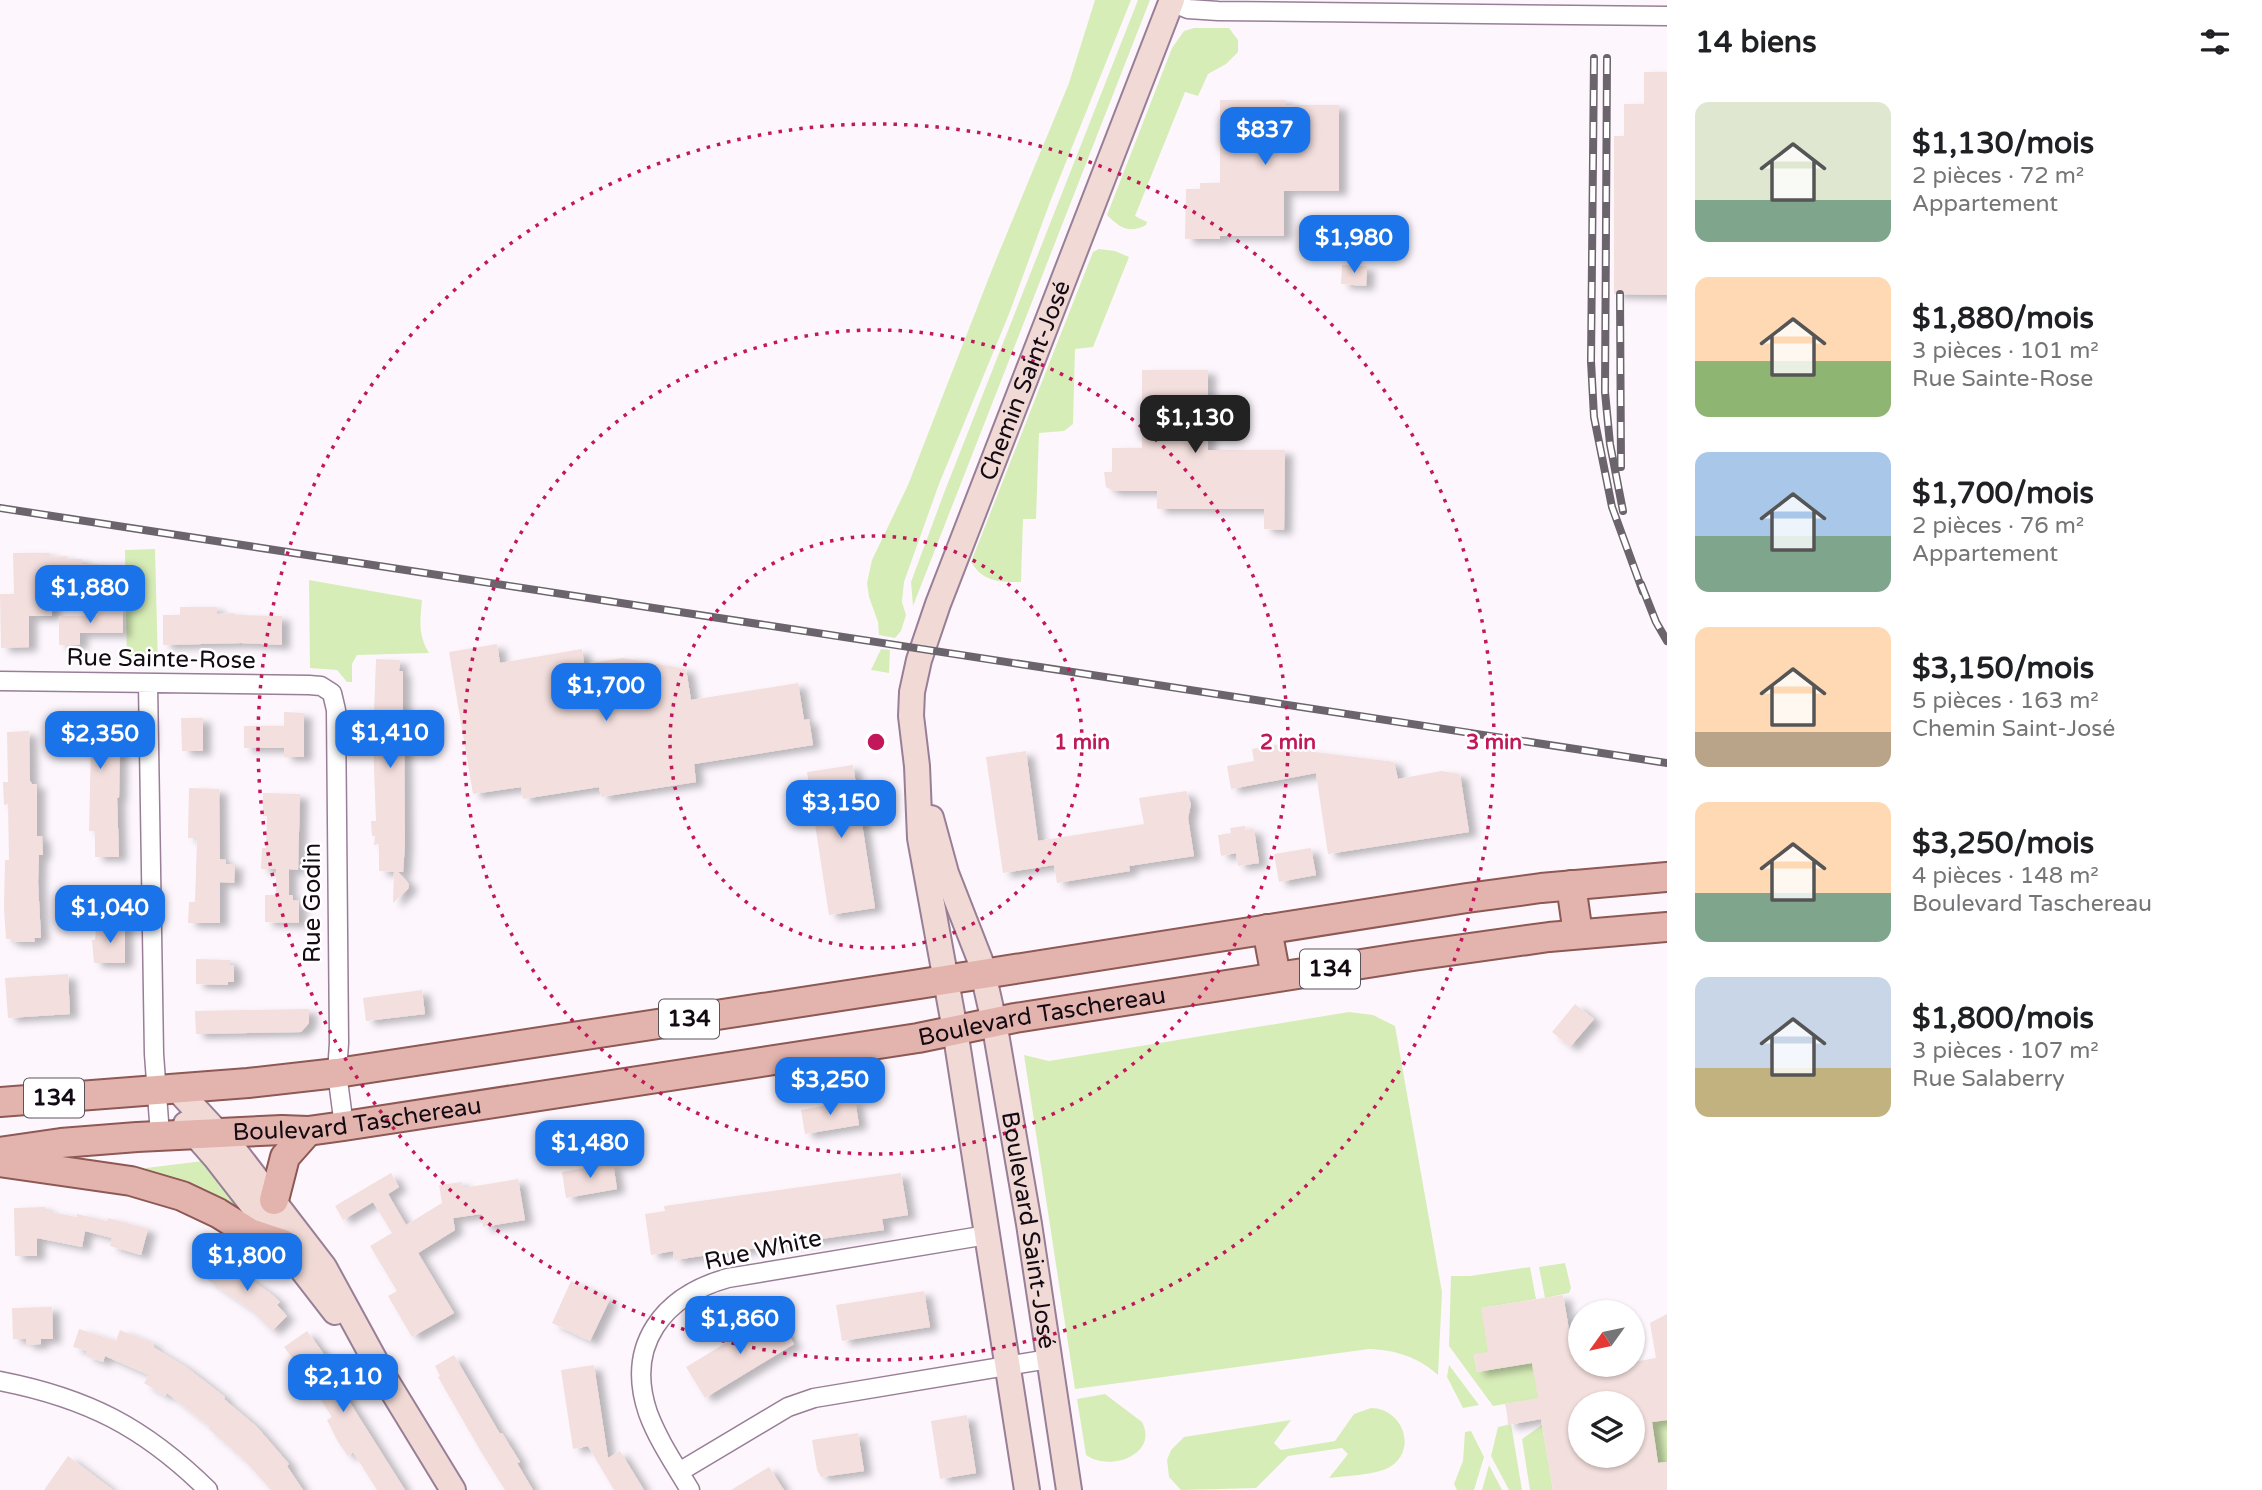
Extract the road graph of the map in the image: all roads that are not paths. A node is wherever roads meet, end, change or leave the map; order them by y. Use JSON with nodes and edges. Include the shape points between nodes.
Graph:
{"nodes":[{"id":1,"x":1172,"y":1,"type":"edge"},
{"id":2,"x":1667,"y":16,"type":"edge"},
{"id":3,"x":0,"y":681,"type":"edge"},
{"id":4,"x":148,"y":684,"type":"junction"},
{"id":5,"x":321,"y":686,"type":"joint"},
{"id":6,"x":917,"y":766,"type":"junction"},
{"id":7,"x":1667,"y":877,"type":"edge"},
{"id":8,"x":1571,"y":885,"type":"junction"},
{"id":9,"x":1667,"y":927,"type":"edge"},
{"id":10,"x":1267,"y":929,"type":"junction"},
{"id":11,"x":1578,"y":934,"type":"junction"},
{"id":12,"x":984,"y":973,"type":"junction"},
{"id":13,"x":1276,"y":977,"type":"junction"},
{"id":14,"x":947,"y":979,"type":"junction"},
{"id":15,"x":994,"y":1022,"type":"junction"},
{"id":16,"x":955,"y":1030,"type":"junction"},
{"id":17,"x":337,"y":1073,"type":"junction"},
{"id":18,"x":162,"y":1081,"type":"junction"},
{"id":19,"x":0,"y":1101,"type":"edge"},
{"id":20,"x":344,"y":1126,"type":"junction"},
{"id":21,"x":308,"y":1131,"type":"junction"},
{"id":22,"x":207,"y":1134,"type":"junction"},
{"id":23,"x":160,"y":1135,"type":"junction"},
{"id":24,"x":0,"y":1152,"type":"edge"},
{"id":25,"x":0,"y":1162,"type":"edge"},
{"id":26,"x":274,"y":1200,"type":"junction"},
{"id":27,"x":988,"y":1235,"type":"junction"},
{"id":28,"x":284,"y":1244,"type":"junction"},
{"id":29,"x":1049,"y":1359,"type":"junction"},
{"id":30,"x":1008,"y":1366,"type":"junction"},
{"id":31,"x":384,"y":1377,"type":"junction"},
{"id":32,"x":0,"y":1381,"type":"edge"},
{"id":33,"x":679,"y":1472,"type":"junction"},
{"id":34,"x":208,"y":1490,"type":"edge"},
{"id":35,"x":453,"y":1490,"type":"edge"},
{"id":36,"x":690,"y":1490,"type":"edge"},
{"id":37,"x":1027,"y":1490,"type":"edge"},
{"id":38,"x":1069,"y":1490,"type":"edge"}],
"edges":[{"from":1,"to":2,"type":"street","via":[[1188,9],[1217,11]]},
{"from":1,"to":6,"type":"street","name":"Chemin Saint-José","via":[[925,640],[912,700]]},
{"from":3,"to":4,"type":"street","name":"Rue Sainte-Rose"},
{"from":4,"to":5,"type":"street","name":"Rue Sainte-Rose"},
{"from":4,"to":18,"type":"street"},
{"from":5,"to":17,"type":"street","name":"Rue Godin","via":[[332,693],[335,705]]},
{"from":6,"to":12,"type":"street","name":"Chemin Saint-José","via":[[943,862]]},
{"from":6,"to":14,"type":"street","name":"Chemin Saint-José","via":[[919,838]]},
{"from":7,"to":8,"type":"main road","name":"Boulevard Taschereau","number":"134"},
{"from":8,"to":10,"type":"main road","name":"Boulevard Taschereau","number":"134"},
{"from":8,"to":11,"type":"main road"},
{"from":9,"to":11,"type":"main road","name":"Boulevard Taschereau","number":"134"},
{"from":10,"to":12,"type":"main road","name":"Boulevard Taschereau","number":"134"},
{"from":10,"to":13,"type":"main road"},
{"from":11,"to":13,"type":"main road","name":"Boulevard Taschereau","number":"134"},
{"from":12,"to":14,"type":"main road","name":"Boulevard Taschereau","number":"134"},
{"from":12,"to":15,"type":"street","name":"Boulevard Saint-José"},
{"from":13,"to":15,"type":"main road","name":"Boulevard Taschereau","number":"134"},
{"from":14,"to":16,"type":"street","name":"Boulevard Saint-José"},
{"from":14,"to":17,"type":"main road","name":"Boulevard Taschereau","number":"134"},
{"from":15,"to":16,"type":"main road","name":"Boulevard Taschereau","number":"134"},
{"from":15,"to":29,"type":"street","name":"Boulevard Saint-José"},
{"from":16,"to":20,"type":"main road","name":"Boulevard Taschereau","number":"134"},
{"from":16,"to":27,"type":"street","name":"Boulevard Saint-José"},
{"from":17,"to":18,"type":"main road","name":"Boulevard Taschereau","number":"134"},
{"from":17,"to":20,"type":"street","name":"Rue Godin"},
{"from":18,"to":19,"type":"main road","name":"Boulevard Taschereau","number":"134"},
{"from":18,"to":22,"type":"street"},
{"from":18,"to":23,"type":"street"},
{"from":20,"to":21,"type":"main road","name":"Boulevard Taschereau","number":"134"},
{"from":21,"to":22,"type":"main road","name":"Boulevard Taschereau","number":"134"},
{"from":21,"to":26,"type":"main road","via":[[285,1157]]},
{"from":22,"to":23,"type":"main road","name":"Boulevard Taschereau","number":"134"},
{"from":22,"to":26,"type":"street"},
{"from":22,"to":28,"type":"street"},
{"from":23,"to":24,"type":"main road","name":"Boulevard Taschereau","number":"134"},
{"from":25,"to":28,"type":"main road","via":[[149,1185],[197,1202],[250,1233]]},
{"from":26,"to":31,"type":"street","via":[[324,1267]]},
{"from":27,"to":30,"type":"street","name":"Boulevard Saint-José"},
{"from":27,"to":33,"type":"street","name":"Rue White","via":[[728,1278],[705,1285],[670,1307],[646,1343],[642,1369],[647,1410]]},
{"from":28,"to":31,"type":"street"},
{"from":29,"to":30,"type":"street"},
{"from":29,"to":38,"type":"street","name":"Boulevard Saint-José"},
{"from":30,"to":33,"type":"street","via":[[801,1402]]},
{"from":30,"to":37,"type":"street","name":"Boulevard Saint-José"},
{"from":31,"to":35,"type":"street"},
{"from":32,"to":34,"type":"street","via":[[46,1390],[114,1418],[171,1456]]},
{"from":33,"to":36,"type":"street","name":"Rue White"}]}
